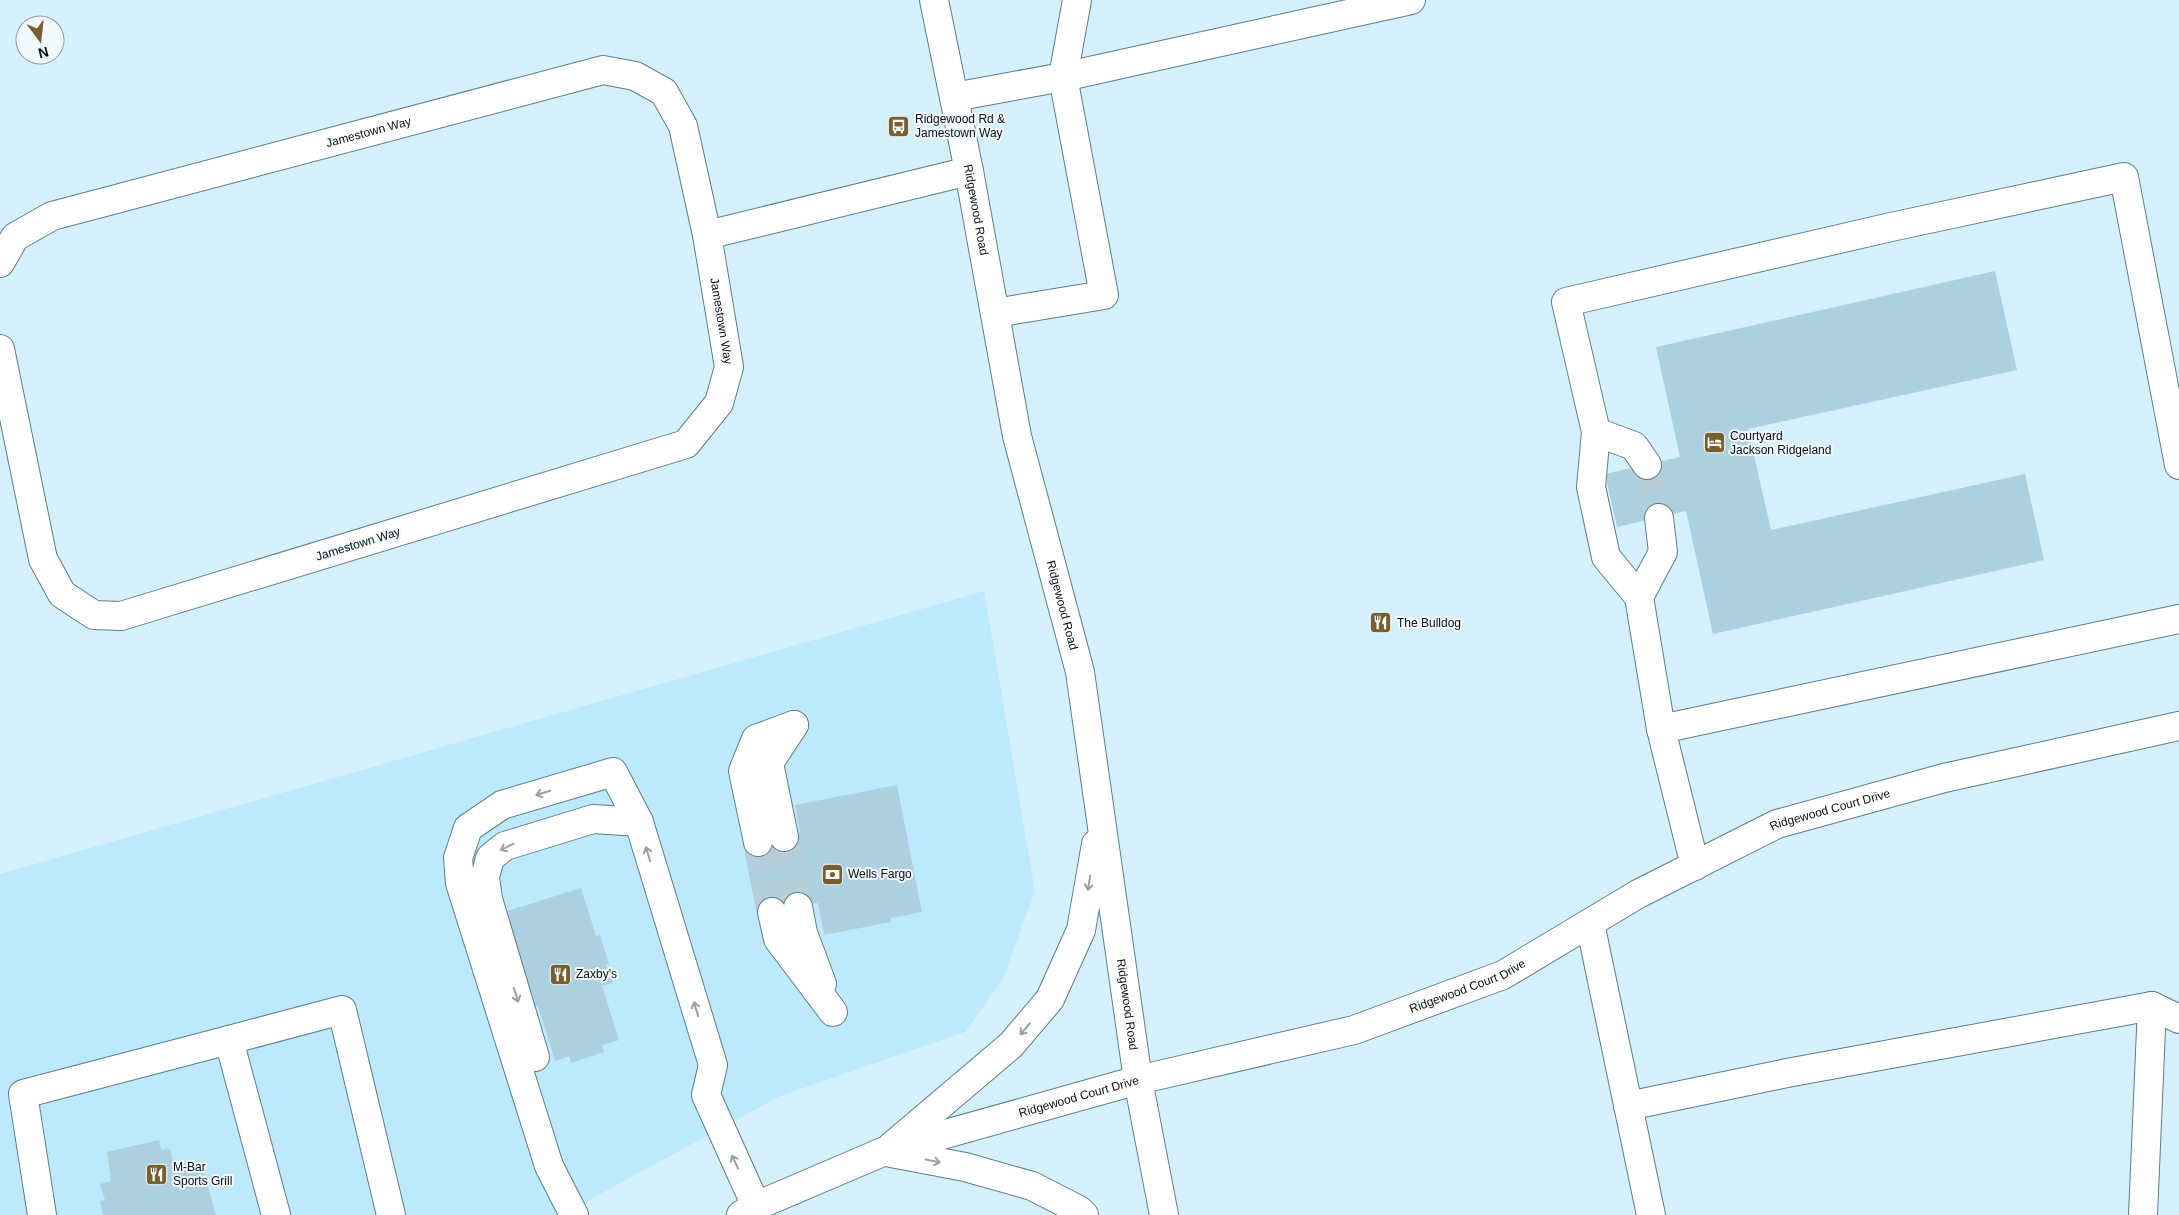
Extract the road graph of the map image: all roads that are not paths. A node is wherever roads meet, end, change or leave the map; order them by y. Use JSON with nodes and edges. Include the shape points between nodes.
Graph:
{"nodes":[{"id":1,"x":934,"y":0,"type":"edge"},
{"id":2,"x":1078,"y":0,"type":"edge"},
{"id":3,"x":1411,"y":0,"type":"edge"},
{"id":4,"x":1063,"y":77,"type":"junction"},
{"id":5,"x":954,"y":97,"type":"junction"},
{"id":6,"x":969,"y":171,"type":"junction"},
{"id":7,"x":707,"y":235,"type":"junction"},
{"id":8,"x":0,"y":263,"type":"edge"},
{"id":9,"x":995,"y":314,"type":"junction"},
{"id":10,"x":0,"y":349,"type":"edge"},
{"id":11,"x":1596,"y":432,"type":"junction"},
{"id":12,"x":1647,"y":465,"type":"tunnel mouth"},
{"id":13,"x":2179,"y":465,"type":"edge"},
{"id":14,"x":1659,"y":518,"type":"tunnel mouth"},
{"id":15,"x":1639,"y":597,"type":"junction"},
{"id":16,"x":2179,"y":619,"type":"edge"},
{"id":17,"x":2179,"y":726,"type":"edge"},
{"id":18,"x":1661,"y":729,"type":"junction"},
{"id":19,"x":1101,"y":818,"type":"junction"},
{"id":20,"x":638,"y":822,"type":"junction"},
{"id":21,"x":784,"y":837,"type":"tunnel mouth"},
{"id":22,"x":758,"y":842,"type":"tunnel mouth"},
{"id":23,"x":1695,"y":866,"type":"junction"},
{"id":24,"x":1590,"y":923,"type":"junction"},
{"id":25,"x":2152,"y":1006,"type":"junction"},
{"id":26,"x":2179,"y":1019,"type":"edge"},
{"id":27,"x":230,"y":1040,"type":"junction"},
{"id":28,"x":1138,"y":1080,"type":"junction"},
{"id":29,"x":1628,"y":1106,"type":"junction"},
{"id":30,"x":885,"y":1152,"type":"junction"},
{"id":31,"x":549,"y":1166,"type":"junction"},
{"id":32,"x":748,"y":1211,"type":"edge"},
{"id":33,"x":42,"y":1215,"type":"edge"},
{"id":34,"x":276,"y":1215,"type":"edge"},
{"id":35,"x":392,"y":1215,"type":"edge"},
{"id":36,"x":574,"y":1215,"type":"edge"},
{"id":37,"x":1084,"y":1215,"type":"edge"},
{"id":38,"x":1164,"y":1215,"type":"edge"},
{"id":39,"x":1651,"y":1215,"type":"edge"},
{"id":40,"x":2142,"y":1215,"type":"edge"}],
"edges":[{"from":1,"to":5,"type":"street","name":"Ridgewood Road"},
{"from":2,"to":4,"type":"street"},
{"from":3,"to":4,"type":"street"},
{"from":4,"to":5,"type":"street"},
{"from":4,"to":9,"type":"street","via":[[1104,295]]},
{"from":5,"to":6,"type":"street","name":"Ridgewood Road"},
{"from":6,"to":7,"type":"street"},
{"from":6,"to":9,"type":"street","name":"Ridgewood Road"},
{"from":7,"to":8,"type":"street","name":"Jamestown Way","via":[[683,126],[664,92],[636,76],[603,70],[52,216],[15,237]]},
{"from":7,"to":10,"type":"street","name":"Jamestown Way","via":[[729,367],[719,403],[686,444],[121,616],[94,615],[62,594],[43,559]]},
{"from":9,"to":19,"type":"street","name":"Ridgewood Road","via":[[1017,436],[1080,672]]},
{"from":11,"to":12,"type":"street","via":[[1634,446]]},
{"from":11,"to":13,"type":"street","via":[[1566,302],[2124,177]]},
{"from":11,"to":15,"type":"street","via":[[1591,487],[1606,557]]},
{"from":14,"to":15,"type":"street","via":[[1663,552]]},
{"from":15,"to":18,"type":"street"},
{"from":16,"to":18,"type":"street"},
{"from":17,"to":23,"type":"street","name":"Ridgewood Court Drive","via":[[1944,778],[1778,824]]},
{"from":18,"to":23,"type":"street"},
{"from":19,"to":28,"type":"street","name":"Ridgewood Road"},
{"from":19,"to":30,"type":"street","one_way":true,"via":[[1081,930],[1050,999],[1011,1045]]},
{"from":20,"to":31,"type":"street","one_way":true,"via":[[593,819],[505,846],[490,858],[485,877],[488,899],[545,1093]]},
{"from":20,"to":31,"type":"street","one_way":true,"via":[[613,772],[502,805],[468,828],[458,858],[460,883]]},
{"from":32,"to":20,"type":"street","one_way":true,"via":[[706,1095],[714,1065]]},
{"from":21,"to":22,"type":"street","via":[[769,763],[794,725],[756,739],[743,771]]},
{"from":23,"to":24,"type":"street","name":"Ridgewood Court Drive","via":[[1638,894]]},
{"from":24,"to":28,"type":"street","name":"Ridgewood Court Drive","via":[[1502,975],[1354,1030]]},
{"from":24,"to":29,"type":"street"},
{"from":25,"to":26,"type":"street"},
{"from":25,"to":29,"type":"street","via":[[1787,1073]]},
{"from":25,"to":40,"type":"street"},
{"from":27,"to":33,"type":"street","via":[[23,1094]]},
{"from":27,"to":34,"type":"street"},
{"from":27,"to":35,"type":"street","via":[[342,1010]]},
{"from":28,"to":30,"type":"street","name":"Ridgewood Court Drive"},
{"from":28,"to":38,"type":"street","name":"Ridgewood Road"},
{"from":29,"to":39,"type":"street"},
{"from":30,"to":32,"type":"street","name":"Ridgewood Court Drive"},
{"from":30,"to":37,"type":"street","one_way":true,"via":[[965,1167],[1032,1186]]},
{"from":31,"to":36,"type":"street"}]}
